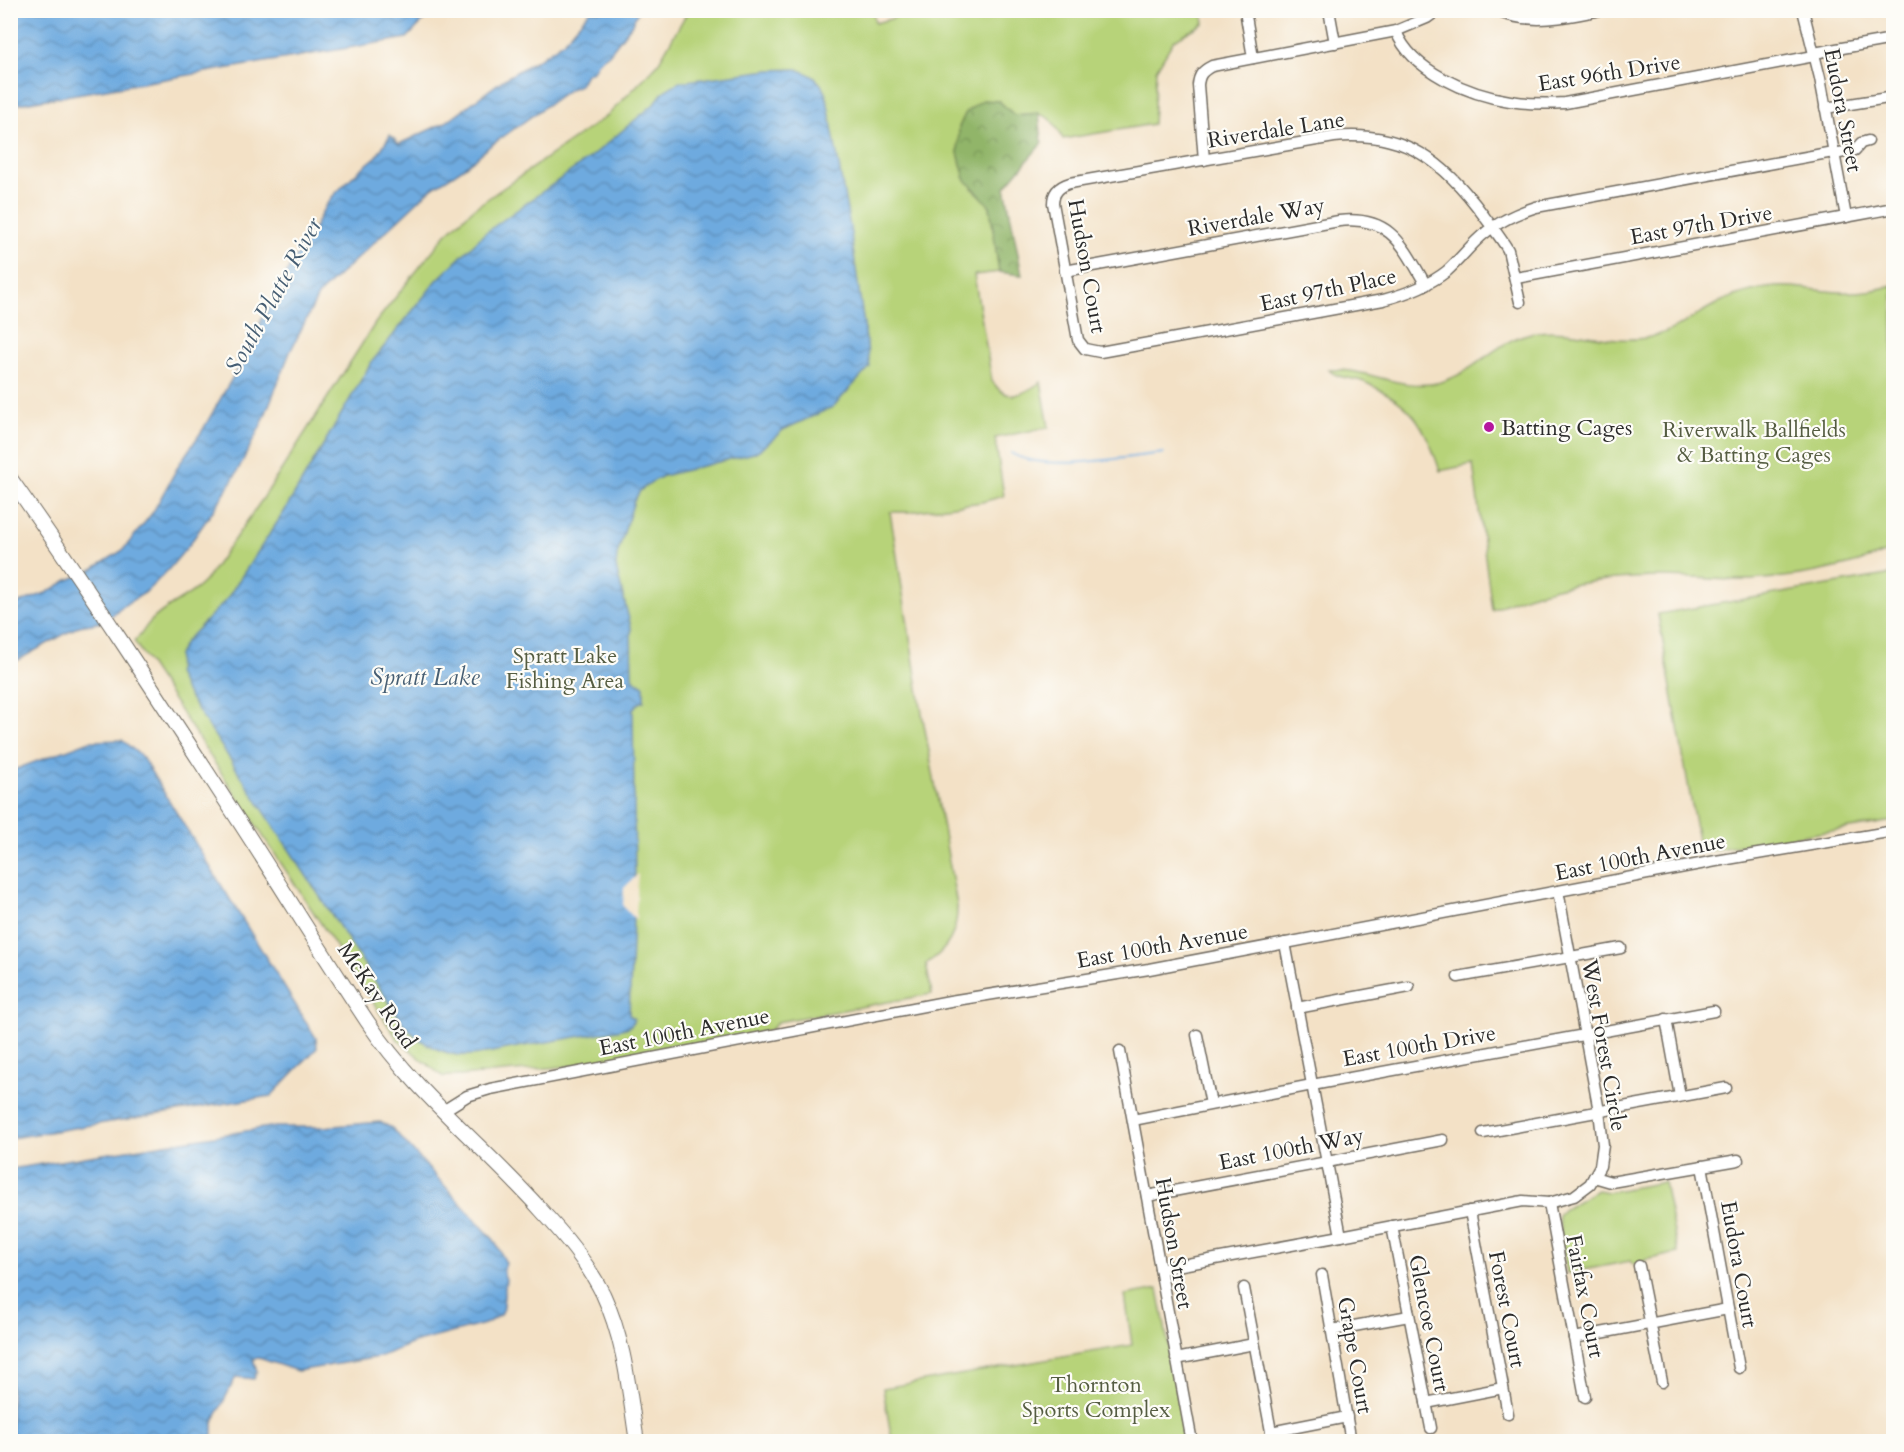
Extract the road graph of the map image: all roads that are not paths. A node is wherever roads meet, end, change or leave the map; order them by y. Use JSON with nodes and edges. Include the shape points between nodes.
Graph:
{"nodes":[{"id":1,"x":1245,"y":10,"type":"edge"},
{"id":2,"x":1329,"y":10,"type":"edge"},
{"id":3,"x":1438,"y":10,"type":"edge"},
{"id":4,"x":1495,"y":10,"type":"edge"},
{"id":5,"x":1601,"y":10,"type":"edge"},
{"id":6,"x":1803,"y":10,"type":"edge"},
{"id":7,"x":1425,"y":14,"type":"edge"},
{"id":8,"x":1396,"y":31,"type":"junction"},
{"id":9,"x":1887,"y":40,"type":"dead end"},
{"id":10,"x":1335,"y":43,"type":"junction"},
{"id":11,"x":1814,"y":55,"type":"junction"},
{"id":12,"x":1254,"y":58,"type":"junction"},
{"id":13,"x":1893,"y":97,"type":"edge"},
{"id":14,"x":1825,"y":108,"type":"junction"},
{"id":15,"x":1868,"y":141,"type":"dead end"},
{"id":16,"x":1834,"y":153,"type":"junction"},
{"id":17,"x":1204,"y":160,"type":"junction"},
{"id":18,"x":1060,"y":188,"type":"joint"},
{"id":19,"x":1893,"y":208,"type":"edge"},
{"id":20,"x":1846,"y":217,"type":"junction"},
{"id":21,"x":1492,"y":228,"type":"junction"},
{"id":22,"x":1065,"y":271,"type":"junction"},
{"id":23,"x":1516,"y":278,"type":"junction"},
{"id":24,"x":1426,"y":285,"type":"junction"},
{"id":25,"x":1520,"y":302,"type":"dead end"},
{"id":26,"x":1088,"y":351,"type":"joint"},
{"id":27,"x":10,"y":478,"type":"edge"},
{"id":28,"x":1893,"y":831,"type":"edge"},
{"id":29,"x":1558,"y":891,"type":"junction"},
{"id":30,"x":1285,"y":943,"type":"junction"},
{"id":31,"x":1621,"y":948,"type":"dead end"},
{"id":32,"x":1570,"y":957,"type":"junction"},
{"id":33,"x":1458,"y":977,"type":"dead end"},
{"id":34,"x":1409,"y":987,"type":"dead end"},
{"id":35,"x":1297,"y":1008,"type":"junction"},
{"id":36,"x":1714,"y":1011,"type":"dead end"},
{"id":37,"x":1666,"y":1019,"type":"junction"},
{"id":38,"x":1197,"y":1035,"type":"dead end"},
{"id":39,"x":1585,"y":1035,"type":"junction"},
{"id":40,"x":1120,"y":1052,"type":"dead end"},
{"id":41,"x":1312,"y":1085,"type":"junction"},
{"id":42,"x":1726,"y":1088,"type":"dead end"},
{"id":43,"x":1680,"y":1096,"type":"junction"},
{"id":44,"x":1211,"y":1104,"type":"junction"},
{"id":45,"x":443,"y":1111,"type":"junction"},
{"id":46,"x":1599,"y":1111,"type":"junction"},
{"id":47,"x":1132,"y":1120,"type":"junction"},
{"id":48,"x":1483,"y":1134,"type":"dead end"},
{"id":49,"x":1443,"y":1140,"type":"dead end"},
{"id":50,"x":1738,"y":1160,"type":"dead end"},
{"id":51,"x":1326,"y":1161,"type":"junction"},
{"id":52,"x":1702,"y":1166,"type":"junction"},
{"id":53,"x":1594,"y":1178,"type":"junction"},
{"id":54,"x":1147,"y":1196,"type":"junction"},
{"id":55,"x":1549,"y":1203,"type":"junction"},
{"id":56,"x":1470,"y":1211,"type":"junction"},
{"id":57,"x":1392,"y":1226,"type":"junction"},
{"id":58,"x":1341,"y":1236,"type":"junction"},
{"id":59,"x":1639,"y":1266,"type":"dead end"},
{"id":60,"x":1160,"y":1269,"type":"junction"},
{"id":61,"x":1322,"y":1275,"type":"dead end"},
{"id":62,"x":1244,"y":1288,"type":"dead end"},
{"id":63,"x":1728,"y":1310,"type":"junction"},
{"id":64,"x":1409,"y":1316,"type":"junction"},
{"id":65,"x":1651,"y":1324,"type":"junction"},
{"id":66,"x":1332,"y":1330,"type":"junction"},
{"id":67,"x":1574,"y":1338,"type":"junction"},
{"id":68,"x":1254,"y":1344,"type":"junction"},
{"id":69,"x":1176,"y":1359,"type":"junction"},
{"id":70,"x":1739,"y":1368,"type":"dead end"},
{"id":71,"x":1662,"y":1382,"type":"dead end"},
{"id":72,"x":1503,"y":1388,"type":"junction"},
{"id":73,"x":1585,"y":1397,"type":"dead end"},
{"id":74,"x":1426,"y":1403,"type":"junction"},
{"id":75,"x":1508,"y":1414,"type":"dead end"},
{"id":76,"x":1347,"y":1417,"type":"junction"},
{"id":77,"x":1431,"y":1428,"type":"dead end"},
{"id":78,"x":1272,"y":1437,"type":"edge"},
{"id":79,"x":637,"y":1442,"type":"edge"},
{"id":80,"x":1192,"y":1442,"type":"edge"},
{"id":81,"x":1351,"y":1442,"type":"edge"}],
"edges":[{"from":1,"to":12,"type":"street"},
{"from":2,"to":10,"type":"street"},
{"from":3,"to":7,"type":"street"},
{"from":4,"to":5,"type":"street","via":[[1519,18],[1544,20]]},
{"from":6,"to":11,"type":"street","name":"Eudora Street"},
{"from":7,"to":8,"type":"street"},
{"from":8,"to":10,"type":"street"},
{"from":8,"to":11,"type":"street","name":"East 96th Drive","via":[[1413,57],[1447,80],[1475,93],[1538,104],[1565,103]]},
{"from":9,"to":11,"type":"street","name":"East 96th Drive"},
{"from":10,"to":12,"type":"street"},
{"from":11,"to":14,"type":"street","name":"Eudora Street"},
{"from":12,"to":17,"type":"street","via":[[1212,66],[1200,75]]},
{"from":13,"to":14,"type":"street"},
{"from":14,"to":16,"type":"street","name":"Eudora Street"},
{"from":15,"to":16,"type":"street","name":"East 97th Place","via":[[1861,142],[1855,150]]},
{"from":16,"to":20,"type":"street","name":"Eudora Street"},
{"from":16,"to":21,"type":"street","name":"East 97th Place","via":[[1553,202],[1523,211]]},
{"from":17,"to":18,"type":"street","name":"Riverdale Lane"},
{"from":17,"to":21,"type":"street","name":"Riverdale Lane","via":[[1334,137],[1384,139],[1419,152],[1441,166],[1466,190]]},
{"from":18,"to":22,"type":"street","name":"Hudson Court","via":[[1053,195],[1053,203]]},
{"from":19,"to":20,"type":"street","name":"East 97th Drive"},
{"from":20,"to":23,"type":"street","name":"East 97th Drive"},
{"from":21,"to":23,"type":"street","name":"Riverdale Lane","via":[[1508,250]]},
{"from":21,"to":24,"type":"street","name":"East 97th Place"},
{"from":22,"to":24,"type":"street","name":"Riverdale Way","via":[[1356,220],[1380,226],[1395,237]]},
{"from":22,"to":26,"type":"street","name":"Hudson Court","via":[[1078,340]]},
{"from":23,"to":25,"type":"street","name":"Riverdale Lane"},
{"from":24,"to":26,"type":"street","name":"East 97th Place","via":[[1383,300],[1100,352]]},
{"from":27,"to":45,"type":"main road","name":"McKay Road","via":[[232,809],[368,1022],[394,1058]]},
{"from":28,"to":29,"type":"street","name":"East 100th Avenue"},
{"from":29,"to":30,"type":"street","name":"East 100th Avenue"},
{"from":29,"to":32,"type":"street","name":"West Forest Circle"},
{"from":30,"to":35,"type":"street"},
{"from":30,"to":45,"type":"street","name":"East 100th Avenue","via":[[950,1000],[490,1089],[467,1096]]},
{"from":31,"to":32,"type":"street"},
{"from":32,"to":33,"type":"street"},
{"from":32,"to":39,"type":"street","name":"West Forest Circle"},
{"from":34,"to":35,"type":"street"},
{"from":35,"to":41,"type":"street"},
{"from":36,"to":37,"type":"street","name":"East 100th Drive"},
{"from":37,"to":39,"type":"street","name":"East 100th Drive"},
{"from":37,"to":43,"type":"street"},
{"from":38,"to":44,"type":"street"},
{"from":39,"to":41,"type":"street","name":"East 100th Drive"},
{"from":39,"to":46,"type":"street","name":"West Forest Circle"},
{"from":40,"to":47,"type":"street","name":"Hudson Street"},
{"from":41,"to":44,"type":"street","name":"East 100th Drive"},
{"from":41,"to":51,"type":"street"},
{"from":42,"to":43,"type":"street"},
{"from":43,"to":46,"type":"street"},
{"from":44,"to":47,"type":"street","name":"East 100th Drive"},
{"from":45,"to":79,"type":"main road","name":"McKay Road","via":[[516,1182],[589,1269],[621,1342]]},
{"from":46,"to":48,"type":"street"},
{"from":46,"to":53,"type":"street","name":"West Forest Circle","via":[[1603,1145]]},
{"from":47,"to":54,"type":"street","name":"Hudson Street"},
{"from":49,"to":51,"type":"street","name":"East 100th Way"},
{"from":50,"to":52,"type":"street"},
{"from":51,"to":54,"type":"street","name":"East 100th Way"},
{"from":51,"to":58,"type":"street"},
{"from":52,"to":53,"type":"street","via":[[1611,1182]]},
{"from":52,"to":63,"type":"street","name":"Eudora Court"},
{"from":53,"to":55,"type":"street","via":[[1574,1197]]},
{"from":54,"to":60,"type":"street","name":"Hudson Street"},
{"from":55,"to":56,"type":"street","via":[[1523,1201]]},
{"from":55,"to":67,"type":"street","name":"Fairfax Court"},
{"from":56,"to":57,"type":"street"},
{"from":56,"to":72,"type":"street","name":"Forest Court"},
{"from":57,"to":58,"type":"street"},
{"from":57,"to":64,"type":"street","name":"Glencoe Court"},
{"from":58,"to":60,"type":"street"},
{"from":59,"to":65,"type":"street"},
{"from":60,"to":69,"type":"street","name":"Hudson Street"},
{"from":61,"to":66,"type":"street","name":"Grape Court"},
{"from":62,"to":68,"type":"street"},
{"from":63,"to":65,"type":"street"},
{"from":63,"to":70,"type":"street","name":"Eudora Court"},
{"from":64,"to":66,"type":"street"},
{"from":64,"to":74,"type":"street","name":"Glencoe Court"},
{"from":65,"to":67,"type":"street"},
{"from":65,"to":71,"type":"street"},
{"from":66,"to":76,"type":"street","name":"Grape Court"},
{"from":67,"to":73,"type":"street","name":"Fairfax Court"},
{"from":68,"to":69,"type":"street"},
{"from":68,"to":78,"type":"street"},
{"from":69,"to":80,"type":"street","name":"Hudson Street"},
{"from":72,"to":74,"type":"street"},
{"from":72,"to":75,"type":"street","name":"Forest Court"},
{"from":74,"to":77,"type":"street","name":"Glencoe Court"},
{"from":76,"to":78,"type":"street"},
{"from":76,"to":81,"type":"street","name":"Grape Court"}]}
